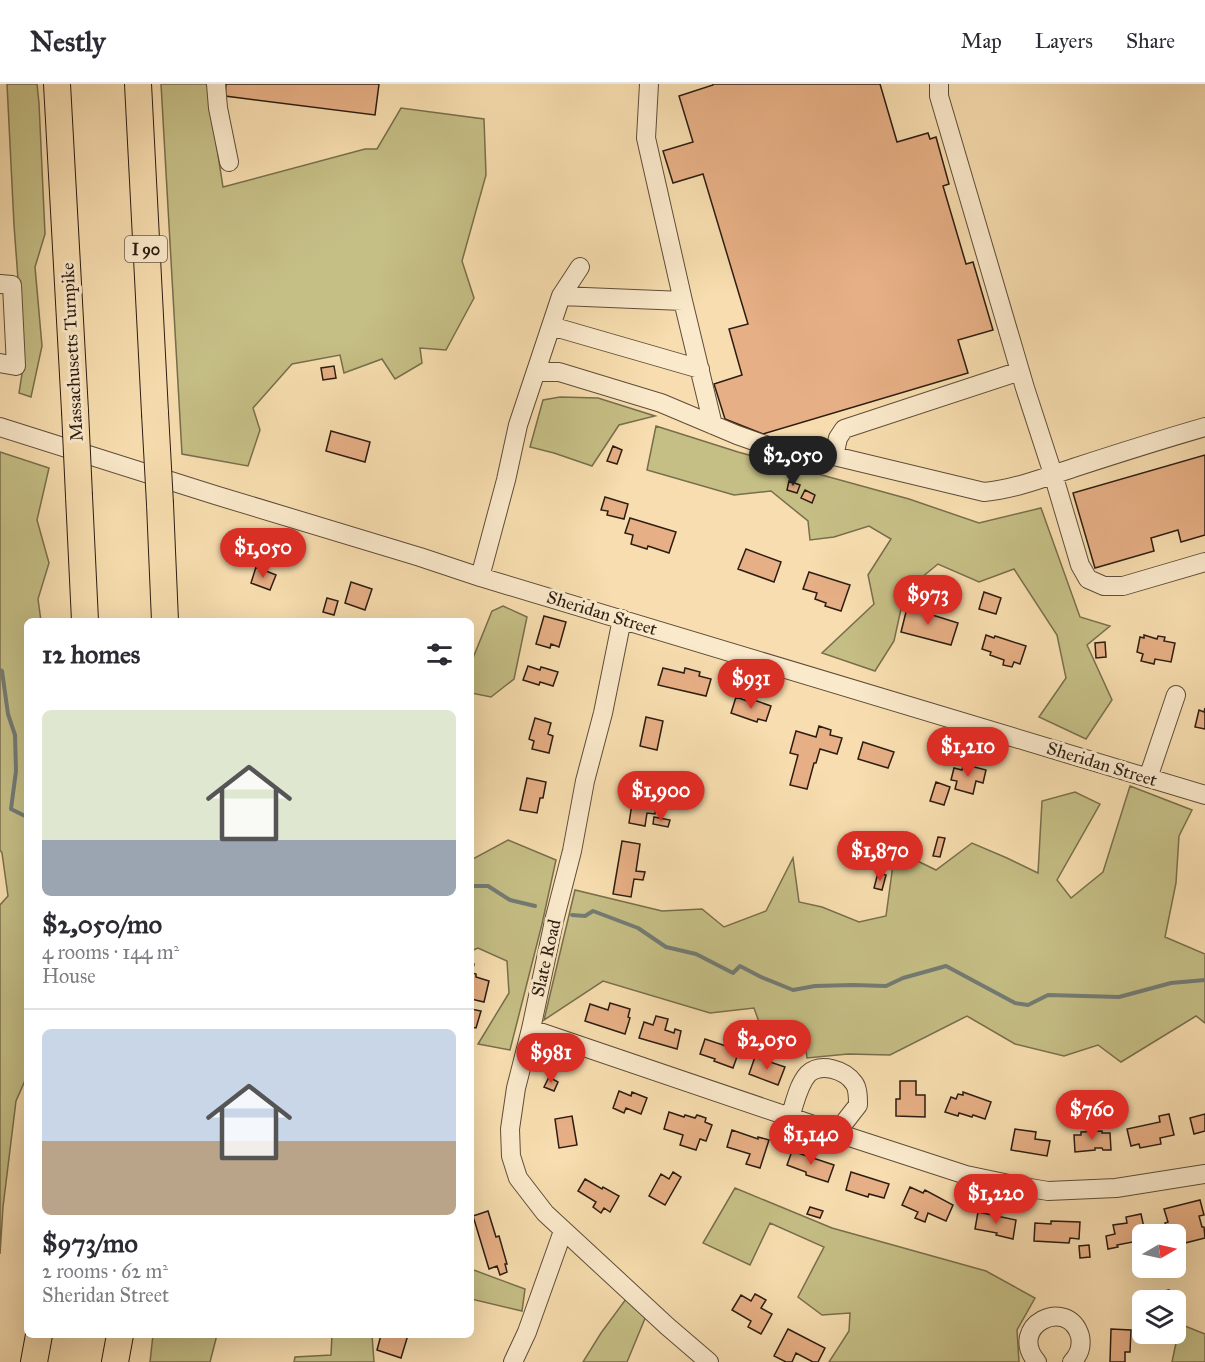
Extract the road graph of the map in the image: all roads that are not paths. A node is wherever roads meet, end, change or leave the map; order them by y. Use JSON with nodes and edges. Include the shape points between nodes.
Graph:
{"nodes":[{"id":1,"x":57,"y":84,"type":"edge"},
{"id":2,"x":138,"y":84,"type":"edge"},
{"id":3,"x":216,"y":84,"type":"edge"},
{"id":4,"x":649,"y":84,"type":"edge"},
{"id":5,"x":939,"y":84,"type":"edge"},
{"id":6,"x":229,"y":162,"type":"dead end"},
{"id":7,"x":580,"y":267,"type":"dead end"},
{"id":8,"x":0,"y":284,"type":"edge"},
{"id":9,"x":561,"y":296,"type":"junction"},
{"id":10,"x":683,"y":301,"type":"junction"},
{"id":11,"x":551,"y":326,"type":"junction"},
{"id":12,"x":0,"y":363,"type":"edge"},
{"id":13,"x":700,"y":369,"type":"junction"},
{"id":14,"x":1020,"y":371,"type":"junction"},
{"id":15,"x":537,"y":372,"type":"junction"},
{"id":16,"x":713,"y":425,"type":"junction"},
{"id":17,"x":0,"y":427,"type":"edge"},
{"id":18,"x":1205,"y":427,"type":"edge"},
{"id":19,"x":834,"y":456,"type":"junction"},
{"id":20,"x":1053,"y":474,"type":"junction"},
{"id":21,"x":1205,"y":562,"type":"edge"},
{"id":22,"x":480,"y":577,"type":"junction"},
{"id":23,"x":85,"y":618,"type":"edge"},
{"id":24,"x":165,"y":618,"type":"edge"},
{"id":25,"x":622,"y":619,"type":"junction"},
{"id":26,"x":1176,"y":695,"type":"dead end"},
{"id":27,"x":1148,"y":778,"type":"junction"},
{"id":28,"x":1205,"y":795,"type":"edge"},
{"id":29,"x":531,"y":1029,"type":"junction"},
{"id":30,"x":790,"y":1117,"type":"junction"},
{"id":31,"x":834,"y":1132,"type":"junction"},
{"id":32,"x":1205,"y":1174,"type":"edge"},
{"id":33,"x":563,"y":1230,"type":"junction"},
{"id":34,"x":38,"y":1338,"type":"edge"},
{"id":35,"x":119,"y":1338,"type":"edge"},
{"id":36,"x":34,"y":1362,"type":"edge"},
{"id":37,"x":115,"y":1362,"type":"edge"},
{"id":38,"x":513,"y":1362,"type":"edge"},
{"id":39,"x":709,"y":1362,"type":"edge"},
{"id":40,"x":1036,"y":1362,"type":"edge"},
{"id":41,"x":1072,"y":1362,"type":"edge"}],
"edges":[{"from":1,"to":23,"type":"highway","name":"Massachusetts Turnpike","bridge":true},
{"from":2,"to":24,"type":"highway","number":"I 90","bridge":true},
{"from":3,"to":6,"type":"street"},
{"from":4,"to":10,"type":"street","via":[[646,138]]},
{"from":5,"to":14,"type":"street","via":[[939,96]]},
{"from":7,"to":9,"type":"street"},
{"from":8,"to":12,"type":"street","via":[[12,285],[16,366]]},
{"from":9,"to":10,"type":"street"},
{"from":9,"to":11,"type":"street"},
{"from":10,"to":13,"type":"street"},
{"from":11,"to":13,"type":"street"},
{"from":11,"to":15,"type":"street"},
{"from":13,"to":16,"type":"street"},
{"from":14,"to":19,"type":"street","via":[[844,429]]},
{"from":14,"to":20,"type":"street"},
{"from":15,"to":16,"type":"street","via":[[559,372],[586,379]]},
{"from":15,"to":22,"type":"street","via":[[518,425]]},
{"from":16,"to":19,"type":"street","via":[[785,452]]},
{"from":17,"to":22,"type":"street","name":"Sheridan Street"},
{"from":18,"to":20,"type":"street"},
{"from":19,"to":20,"type":"street","via":[[984,492]]},
{"from":20,"to":21,"type":"street","via":[[1080,566],[1088,579],[1104,586],[1123,586]]},
{"from":22,"to":25,"type":"street","name":"Sheridan Street"},
{"from":25,"to":27,"type":"street","name":"Sheridan Street"},
{"from":25,"to":29,"type":"street","name":"Slate Road"},
{"from":26,"to":27,"type":"street"},
{"from":27,"to":28,"type":"street","name":"Sheridan Street"},
{"from":29,"to":30,"type":"street"},
{"from":29,"to":33,"type":"street","name":"Slate Road","via":[[516,1088],[511,1156],[518,1178]]},
{"from":30,"to":31,"type":"street"},
{"from":30,"to":31,"type":"street","via":[[810,1072],[825,1068],[844,1073],[856,1084],[858,1105]]},
{"from":31,"to":32,"type":"street","via":[[966,1174],[1048,1191],[1116,1188]]},
{"from":33,"to":38,"type":"street"},
{"from":33,"to":39,"type":"street","name":"Slate Road"},
{"from":34,"to":36,"type":"highway"},
{"from":35,"to":37,"type":"highway"},
{"from":40,"to":41,"type":"street","via":[[1028,1348],[1031,1330],[1052,1316],[1068,1320],[1079,1333],[1080,1349]]}]}
